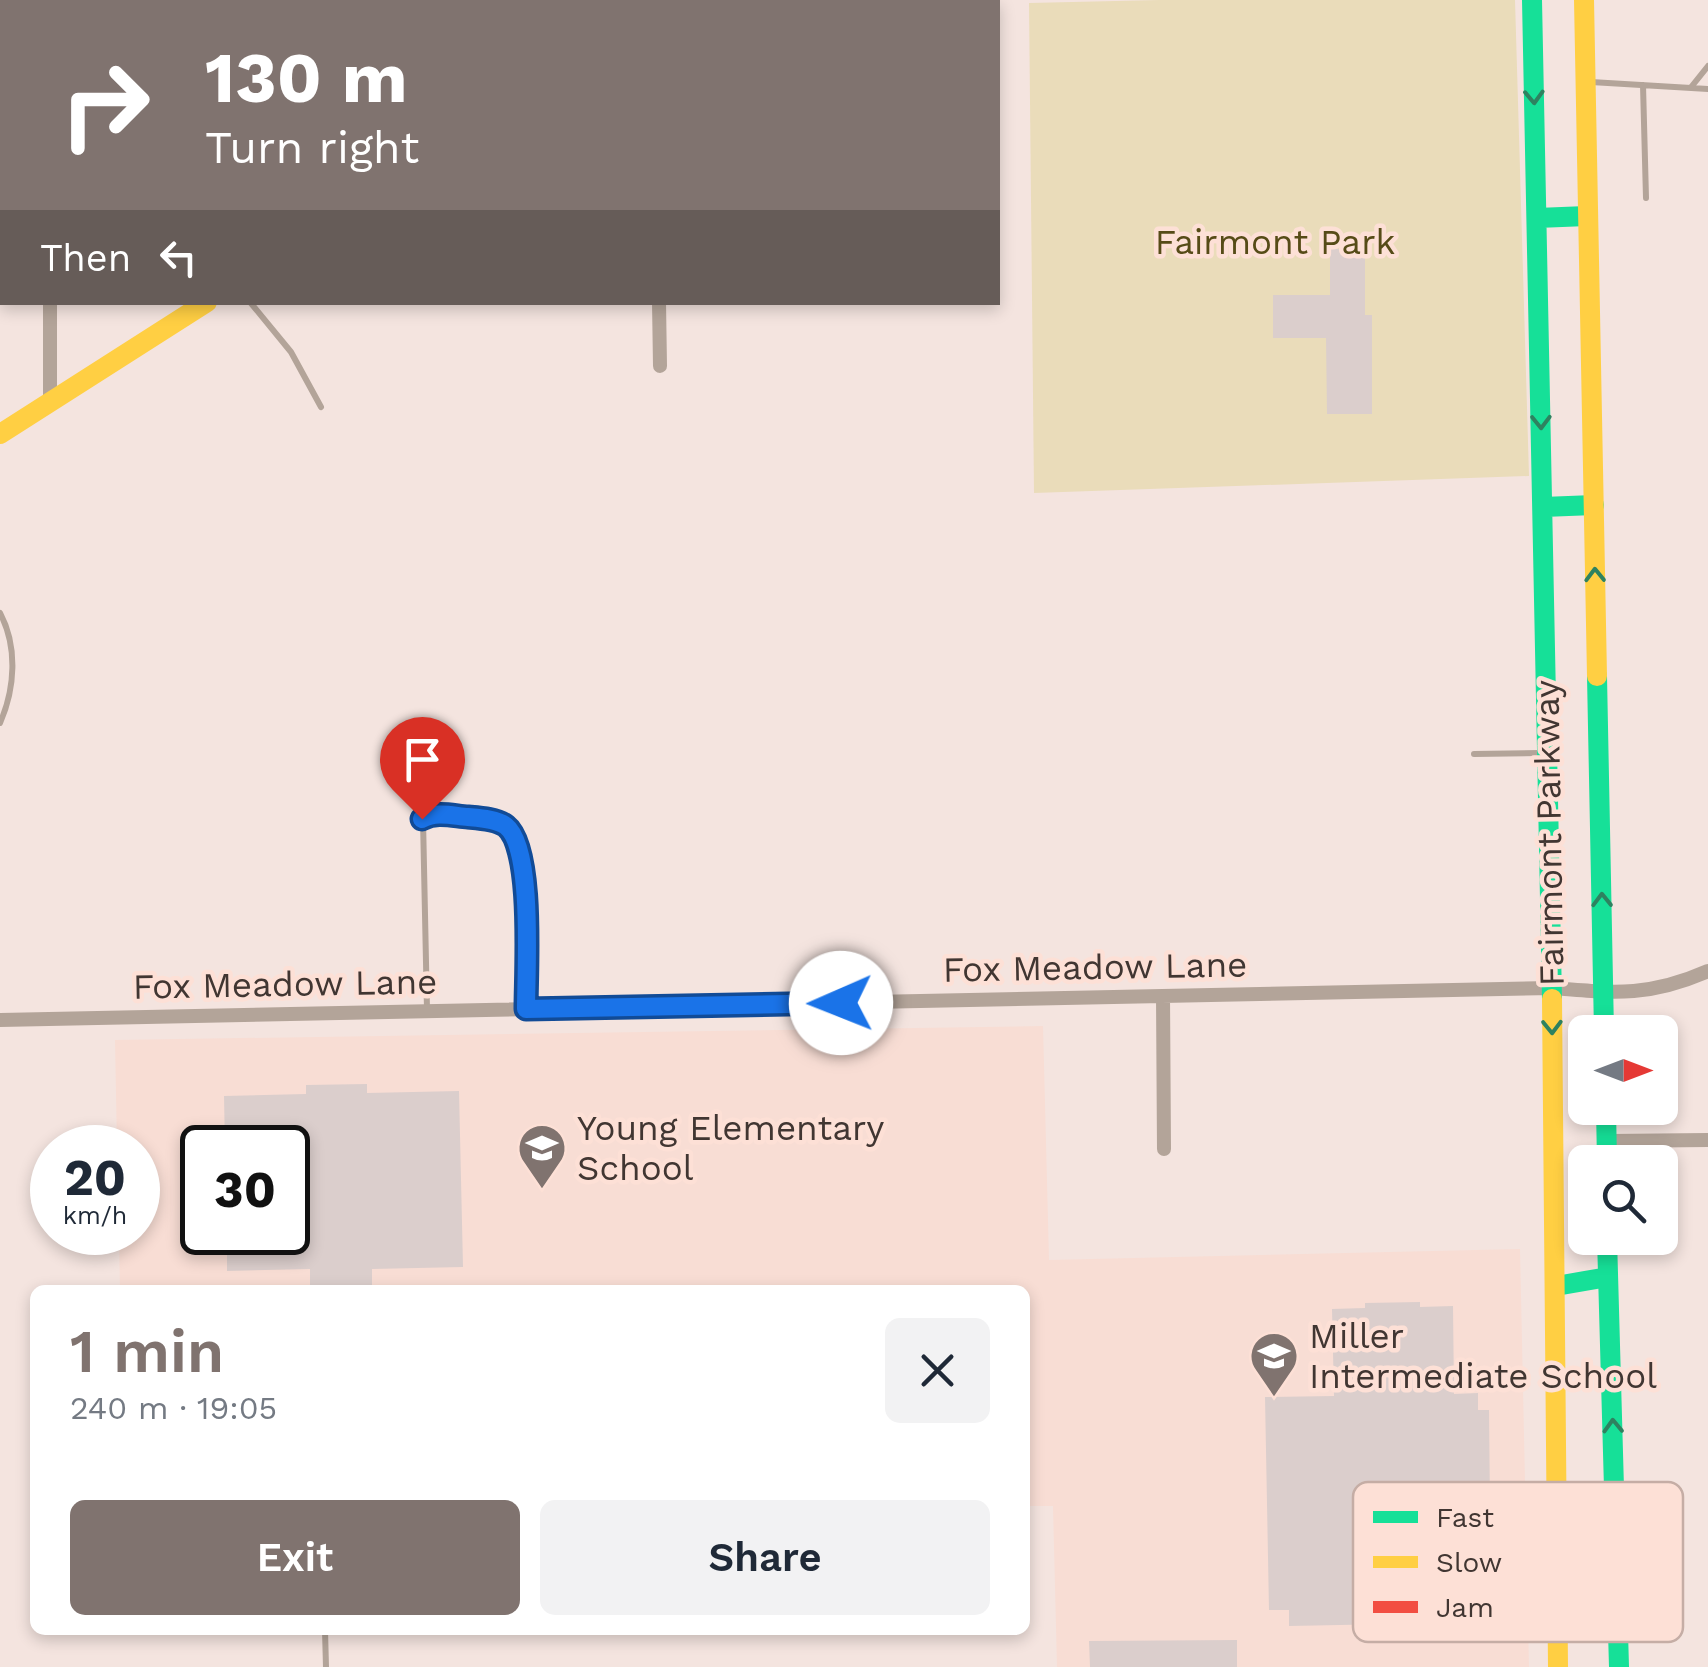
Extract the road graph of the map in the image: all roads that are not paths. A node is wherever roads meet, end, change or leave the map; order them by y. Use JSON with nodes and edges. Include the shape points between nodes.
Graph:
{"nodes":[{"id":1,"x":1532,"y":0,"type":"edge"},
{"id":2,"x":1584,"y":0,"type":"edge"},
{"id":3,"x":1708,"y":66,"type":"edge"},
{"id":4,"x":1585,"y":81,"type":"junction"},
{"id":5,"x":1643,"y":85,"type":"junction"},
{"id":6,"x":1691,"y":87,"type":"junction"},
{"id":7,"x":1708,"y":89,"type":"edge"},
{"id":8,"x":1646,"y":198,"type":"dead end"},
{"id":9,"x":1587,"y":216,"type":"junction"},
{"id":10,"x":1538,"y":218,"type":"junction"},
{"id":11,"x":50,"y":305,"type":"edge"},
{"id":12,"x":202,"y":305,"type":"edge"},
{"id":13,"x":252,"y":305,"type":"edge"},
{"id":14,"x":659,"y":305,"type":"edge"},
{"id":15,"x":660,"y":366,"type":"dead end"},
{"id":16,"x":50,"y":400,"type":"junction"},
{"id":17,"x":321,"y":406,"type":"dead end"},
{"id":18,"x":0,"y":434,"type":"edge"},
{"id":19,"x":1594,"y":505,"type":"junction"},
{"id":20,"x":1542,"y":507,"type":"junction"},
{"id":21,"x":0,"y":614,"type":"edge"},
{"id":22,"x":0,"y":723,"type":"edge"},
{"id":23,"x":1548,"y":753,"type":"junction"},
{"id":24,"x":1474,"y":754,"type":"dead end"},
{"id":25,"x":1708,"y":971,"type":"edge"},
{"id":26,"x":1552,"y":988,"type":"junction"},
{"id":27,"x":1603,"y":992,"type":"junction"},
{"id":28,"x":1163,"y":996,"type":"junction"},
{"id":29,"x":526,"y":1009,"type":"junction"},
{"id":30,"x":428,"y":1011,"type":"junction"},
{"id":31,"x":1604,"y":1015,"type":"edge"},
{"id":32,"x":0,"y":1020,"type":"edge"},
{"id":33,"x":1606,"y":1125,"type":"edge"},
{"id":34,"x":1708,"y":1140,"type":"edge"},
{"id":35,"x":1606,"y":1141,"type":"junction"},
{"id":36,"x":1606,"y":1145,"type":"edge"},
{"id":37,"x":1164,"y":1149,"type":"dead end"},
{"id":38,"x":1608,"y":1255,"type":"edge"},
{"id":39,"x":1608,"y":1277,"type":"junction"},
{"id":40,"x":1556,"y":1286,"type":"junction"},
{"id":41,"x":1555,"y":1482,"type":"edge"},
{"id":42,"x":1615,"y":1482,"type":"edge"},
{"id":43,"x":325,"y":1635,"type":"edge"},
{"id":44,"x":1617,"y":1642,"type":"edge"},
{"id":45,"x":326,"y":1667,"type":"edge"},
{"id":46,"x":1618,"y":1667,"type":"edge"}],
"edges":[{"from":1,"to":10,"type":"main road","name":"Fairmont Parkway","one_way":true},
{"from":2,"to":4,"type":"main road","name":"Fairmont Parkway"},
{"from":3,"to":6,"type":"lane"},
{"from":4,"to":5,"type":"lane"},
{"from":4,"to":9,"type":"main road","name":"Fairmont Parkway"},
{"from":5,"to":6,"type":"lane"},
{"from":5,"to":8,"type":"lane"},
{"from":6,"to":7,"type":"lane"},
{"from":9,"to":10,"type":"main road"},
{"from":9,"to":19,"type":"main road","name":"Fairmont Parkway"},
{"from":10,"to":20,"type":"main road","name":"Fairmont Parkway","one_way":true},
{"from":11,"to":16,"type":"street"},
{"from":12,"to":16,"type":"main road"},
{"from":13,"to":17,"type":"lane","via":[[291,352]]},
{"from":14,"to":15,"type":"street"},
{"from":16,"to":18,"type":"main road"},
{"from":19,"to":20,"type":"main road"},
{"from":27,"to":19,"type":"main road","name":"Fairmont Parkway","one_way":true},
{"from":20,"to":23,"type":"main road","name":"Fairmont Parkway"},
{"from":21,"to":22,"type":"lane","via":[[8,629],[13,689]]},
{"from":23,"to":24,"type":"lane"},
{"from":23,"to":26,"type":"main road","name":"Fairmont Parkway"},
{"from":25,"to":27,"type":"street","name":"Fox Meadow Lane","via":[[1653,990]]},
{"from":26,"to":27,"type":"street","name":"Fox Meadow Lane"},
{"from":26,"to":28,"type":"street","name":"Fox Meadow Lane"},
{"from":26,"to":40,"type":"main road","name":"Fairmont Parkway","one_way":true},
{"from":27,"to":31,"type":"main road","name":"Fairmont Parkway"},
{"from":28,"to":29,"type":"street","name":"Fox Meadow Lane"},
{"from":28,"to":37,"type":"street"},
{"from":29,"to":30,"type":"street","name":"Fox Meadow Lane"},
{"from":29,"to":30,"type":"lane","via":[[518,842],[504,824],[431,814],[422,819]]},
{"from":30,"to":32,"type":"street","name":"Fox Meadow Lane"},
{"from":33,"to":35,"type":"main road"},
{"from":34,"to":35,"type":"street"},
{"from":35,"to":36,"type":"main road"},
{"from":38,"to":39,"type":"main road"},
{"from":39,"to":40,"type":"main road"},
{"from":42,"to":39,"type":"main road","one_way":true},
{"from":40,"to":41,"type":"main road","name":"Fairmont Parkway"},
{"from":43,"to":45,"type":"lane"},
{"from":44,"to":46,"type":"main road"}]}
